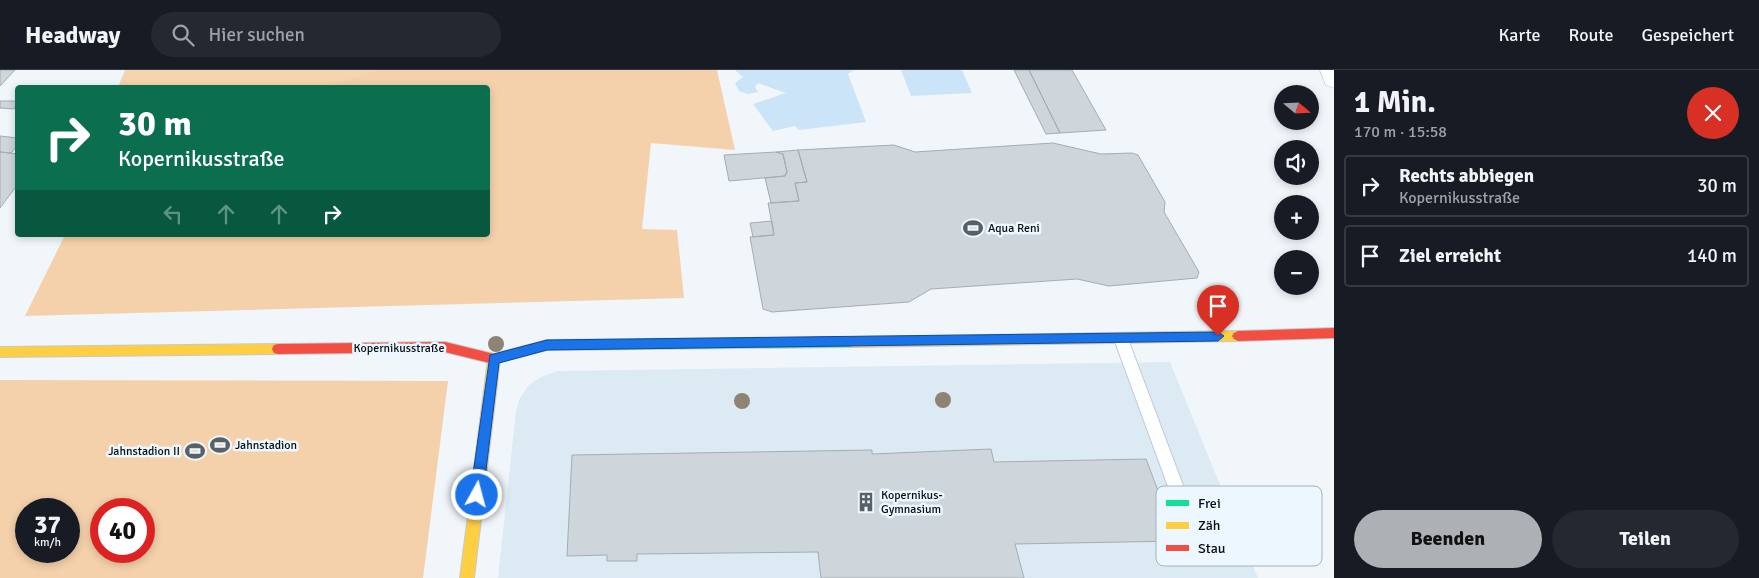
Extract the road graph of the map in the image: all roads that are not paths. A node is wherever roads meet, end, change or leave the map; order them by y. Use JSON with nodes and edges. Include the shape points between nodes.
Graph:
{"nodes":[{"id":1,"x":1331,"y":70,"type":"edge"},
{"id":2,"x":1334,"y":80,"type":"edge"},
{"id":3,"x":1334,"y":333,"type":"edge"},
{"id":4,"x":1121,"y":339,"type":"junction"},
{"id":5,"x":0,"y":352,"type":"edge"},
{"id":6,"x":494,"y":359,"type":"junction"},
{"id":7,"x":1176,"y":486,"type":"edge"},
{"id":8,"x":467,"y":578,"type":"edge"}],
"edges":[{"from":1,"to":2,"type":"street"},
{"from":3,"to":4,"type":"street","name":"Kopernikusstraße"},
{"from":4,"to":6,"type":"street","name":"Kopernikusstraße","via":[[547,345]]},
{"from":4,"to":7,"type":"lane"},
{"from":5,"to":6,"type":"street","name":"Kopernikusstraße","via":[[445,347]]},
{"from":6,"to":8,"type":"street"}]}
